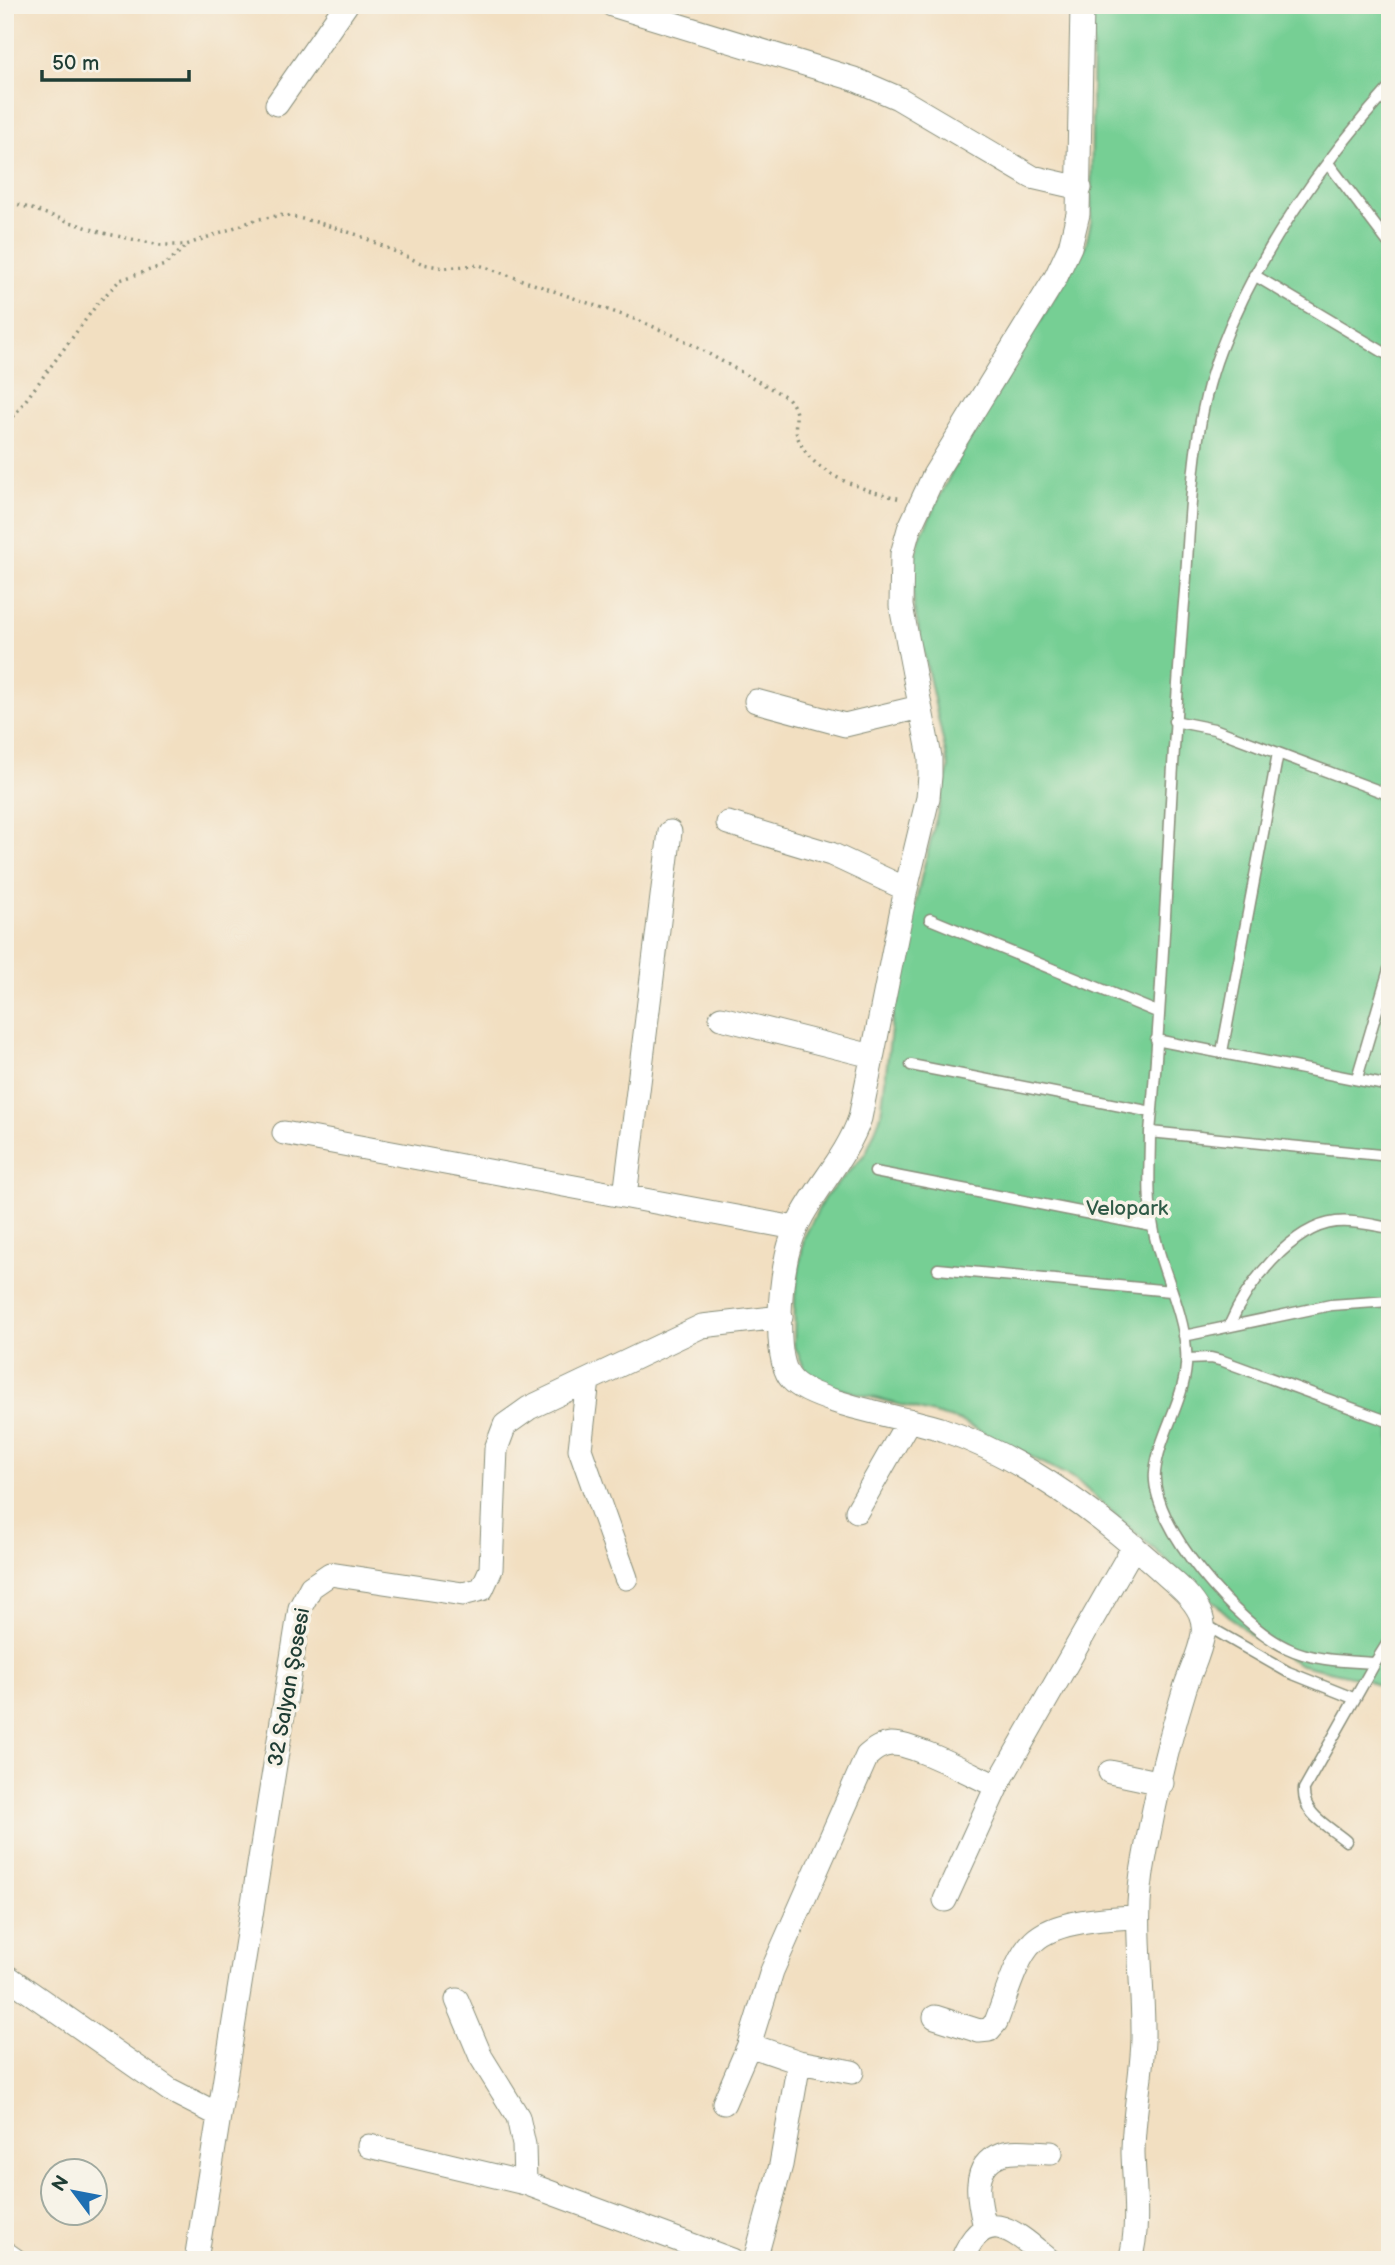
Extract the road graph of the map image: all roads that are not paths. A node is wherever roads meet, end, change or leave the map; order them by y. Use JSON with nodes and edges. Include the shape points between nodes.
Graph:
{"nodes":[{"id":1,"x":346,"y":5,"type":"edge"},
{"id":2,"x":612,"y":5,"type":"edge"},
{"id":3,"x":1082,"y":5,"type":"edge"},
{"id":4,"x":1390,"y":87,"type":"edge"},
{"id":5,"x":277,"y":104,"type":"dead end"},
{"id":6,"x":1328,"y":163,"type":"junction"},
{"id":7,"x":1080,"y":188,"type":"junction"},
{"id":8,"x":1390,"y":245,"type":"edge"},
{"id":9,"x":1254,"y":275,"type":"junction"},
{"id":10,"x":1390,"y":356,"type":"edge"},
{"id":11,"x":755,"y":701,"type":"dead end"},
{"id":12,"x":920,"y":707,"type":"junction"},
{"id":13,"x":1174,"y":721,"type":"junction"},
{"id":14,"x":1278,"y":753,"type":"junction"},
{"id":15,"x":1390,"y":795,"type":"edge"},
{"id":16,"x":728,"y":824,"type":"dead end"},
{"id":17,"x":670,"y":832,"type":"dead end"},
{"id":18,"x":905,"y":889,"type":"junction"},
{"id":19,"x":930,"y":919,"type":"dead end"},
{"id":20,"x":1390,"y":966,"type":"edge"},
{"id":21,"x":1157,"y":1012,"type":"junction"},
{"id":22,"x":721,"y":1018,"type":"dead end"},
{"id":23,"x":1156,"y":1040,"type":"junction"},
{"id":24,"x":1222,"y":1052,"type":"junction"},
{"id":25,"x":872,"y":1056,"type":"junction"},
{"id":26,"x":911,"y":1065,"type":"dead end"},
{"id":27,"x":1357,"y":1078,"type":"junction"},
{"id":28,"x":1390,"y":1086,"type":"edge"},
{"id":29,"x":1152,"y":1112,"type":"junction"},
{"id":30,"x":1150,"y":1132,"type":"junction"},
{"id":31,"x":284,"y":1133,"type":"dead end"},
{"id":32,"x":1390,"y":1156,"type":"edge"},
{"id":33,"x":875,"y":1172,"type":"dead end"},
{"id":34,"x":625,"y":1196,"type":"junction"},
{"id":35,"x":1152,"y":1226,"type":"junction"},
{"id":36,"x":796,"y":1228,"type":"junction"},
{"id":37,"x":1390,"y":1228,"type":"edge"},
{"id":38,"x":938,"y":1269,"type":"dead end"},
{"id":39,"x":1171,"y":1291,"type":"junction"},
{"id":40,"x":1390,"y":1301,"type":"edge"},
{"id":41,"x":781,"y":1317,"type":"junction"},
{"id":42,"x":1230,"y":1324,"type":"junction"},
{"id":43,"x":1184,"y":1336,"type":"junction"},
{"id":44,"x":1187,"y":1359,"type":"junction"},
{"id":45,"x":588,"y":1380,"type":"junction"},
{"id":46,"x":909,"y":1420,"type":"junction"},
{"id":47,"x":1390,"y":1422,"type":"edge"},
{"id":48,"x":857,"y":1511,"type":"dead end"},
{"id":49,"x":1133,"y":1546,"type":"junction"},
{"id":50,"x":626,"y":1578,"type":"dead end"},
{"id":51,"x":1204,"y":1624,"type":"junction"},
{"id":52,"x":1390,"y":1639,"type":"edge"},
{"id":53,"x":1375,"y":1663,"type":"junction"},
{"id":54,"x":1353,"y":1698,"type":"junction"},
{"id":55,"x":1110,"y":1772,"type":"dead end"},
{"id":56,"x":1162,"y":1783,"type":"junction"},
{"id":57,"x":997,"y":1786,"type":"junction"},
{"id":58,"x":1346,"y":1841,"type":"dead end"},
{"id":59,"x":945,"y":1900,"type":"dead end"},
{"id":60,"x":1138,"y":1917,"type":"junction"},
{"id":61,"x":5,"y":1975,"type":"edge"},
{"id":62,"x":457,"y":2000,"type":"dead end"},
{"id":63,"x":935,"y":2018,"type":"dead end"},
{"id":64,"x":749,"y":2045,"type":"junction"},
{"id":65,"x":799,"y":2062,"type":"junction"},
{"id":66,"x":852,"y":2072,"type":"dead end"},
{"id":67,"x":724,"y":2103,"type":"dead end"},
{"id":68,"x":219,"y":2115,"type":"junction"},
{"id":69,"x":369,"y":2146,"type":"dead end"},
{"id":70,"x":1051,"y":2153,"type":"dead end"},
{"id":71,"x":525,"y":2183,"type":"junction"},
{"id":72,"x":985,"y":2227,"type":"junction"},
{"id":73,"x":727,"y":2259,"type":"edge"},
{"id":74,"x":196,"y":2260,"type":"edge"},
{"id":75,"x":755,"y":2260,"type":"edge"},
{"id":76,"x":962,"y":2260,"type":"edge"},
{"id":77,"x":1049,"y":2260,"type":"edge"},
{"id":78,"x":1130,"y":2260,"type":"edge"}],
"edges":[{"from":1,"to":5,"type":"street"},
{"from":2,"to":7,"type":"street","via":[[854,79],[898,98],[1032,177]]},
{"from":3,"to":7,"type":"street"},
{"from":4,"to":6,"type":"lane","via":[[1346,135]]},
{"from":6,"to":8,"type":"lane"},
{"from":6,"to":9,"type":"lane"},
{"from":7,"to":12,"type":"street","via":[[1076,228],[1056,278],[934,475],[902,554],[904,628]]},
{"from":9,"to":10,"type":"lane"},
{"from":9,"to":13,"type":"lane","via":[[1220,352],[1198,430]]},
{"from":11,"to":12,"type":"street","via":[[845,725]]},
{"from":12,"to":18,"type":"street","via":[[930,776]]},
{"from":13,"to":14,"type":"lane","via":[[1214,729]]},
{"from":13,"to":21,"type":"lane"},
{"from":14,"to":15,"type":"lane"},
{"from":14,"to":24,"type":"lane"},
{"from":16,"to":18,"type":"street","via":[[831,854]]},
{"from":17,"to":34,"type":"street"},
{"from":18,"to":25,"type":"street"},
{"from":19,"to":21,"type":"lane"},
{"from":20,"to":27,"type":"lane"},
{"from":21,"to":23,"type":"lane"},
{"from":22,"to":25,"type":"street"},
{"from":23,"to":24,"type":"lane"},
{"from":23,"to":29,"type":"lane"},
{"from":24,"to":27,"type":"lane"},
{"from":25,"to":36,"type":"street","via":[[853,1139],[807,1203]]},
{"from":26,"to":29,"type":"lane"},
{"from":27,"to":28,"type":"lane"},
{"from":29,"to":30,"type":"lane"},
{"from":30,"to":32,"type":"lane"},
{"from":30,"to":35,"type":"lane"},
{"from":31,"to":34,"type":"street"},
{"from":33,"to":35,"type":"lane"},
{"from":34,"to":36,"type":"street"},
{"from":35,"to":39,"type":"lane"},
{"from":36,"to":41,"type":"street","via":[[786,1264]]},
{"from":37,"to":42,"type":"lane","via":[[1334,1222],[1308,1232],[1256,1277]]},
{"from":38,"to":39,"type":"lane"},
{"from":39,"to":43,"type":"lane"},
{"from":40,"to":42,"type":"lane","via":[[1331,1305]]},
{"from":41,"to":45,"type":"street","name":"32 Salyan Şosesi","via":[[702,1326]]},
{"from":41,"to":46,"type":"street","via":[[782,1356],[792,1380],[819,1395]]},
{"from":42,"to":43,"type":"lane"},
{"from":43,"to":44,"type":"lane"},
{"from":44,"to":47,"type":"lane","via":[[1223,1361]]},
{"from":44,"to":53,"type":"lane","via":[[1155,1478],[1158,1497],[1184,1550],[1247,1621],[1287,1649]]},
{"from":45,"to":50,"type":"street","via":[[580,1450]]},
{"from":45,"to":68,"type":"street","name":"32 Salyan Şosesi","via":[[529,1408],[505,1425],[496,1449],[491,1569],[482,1589],[463,1594],[330,1574],[310,1587],[300,1608]]},
{"from":46,"to":48,"type":"street"},
{"from":46,"to":49,"type":"street","via":[[1016,1463],[1072,1498]]},
{"from":49,"to":51,"type":"street","via":[[1186,1594]]},
{"from":49,"to":57,"type":"street"},
{"from":51,"to":54,"type":"lane","via":[[1288,1672]]},
{"from":51,"to":56,"type":"street"},
{"from":52,"to":53,"type":"lane"},
{"from":53,"to":54,"type":"lane"},
{"from":54,"to":58,"type":"lane","via":[[1304,1789],[1303,1802]]},
{"from":55,"to":56,"type":"street"},
{"from":56,"to":60,"type":"street","via":[[1144,1861]]},
{"from":57,"to":59,"type":"street"},
{"from":57,"to":64,"type":"street","via":[[908,1747],[884,1746],[867,1756],[772,1971]]},
{"from":60,"to":63,"type":"street","via":[[1077,1923],[1042,1934],[1024,1954],[989,2030]]},
{"from":60,"to":78,"type":"street","via":[[1143,2043],[1133,2148],[1135,2216]]},
{"from":61,"to":68,"type":"street","via":[[170,2090]]},
{"from":62,"to":71,"type":"street","via":[[481,2057],[518,2117]]},
{"from":64,"to":65,"type":"street"},
{"from":64,"to":67,"type":"street"},
{"from":65,"to":66,"type":"street"},
{"from":65,"to":75,"type":"street","via":[[781,2165]]},
{"from":68,"to":74,"type":"street","name":"32 Salyan Şosesi"},
{"from":69,"to":71,"type":"street"},
{"from":70,"to":72,"type":"street","via":[[1001,2154],[988,2164],[976,2194]]},
{"from":71,"to":73,"type":"street"},
{"from":72,"to":76,"type":"street"},
{"from":72,"to":77,"type":"street","via":[[1008,2230]]}]}
